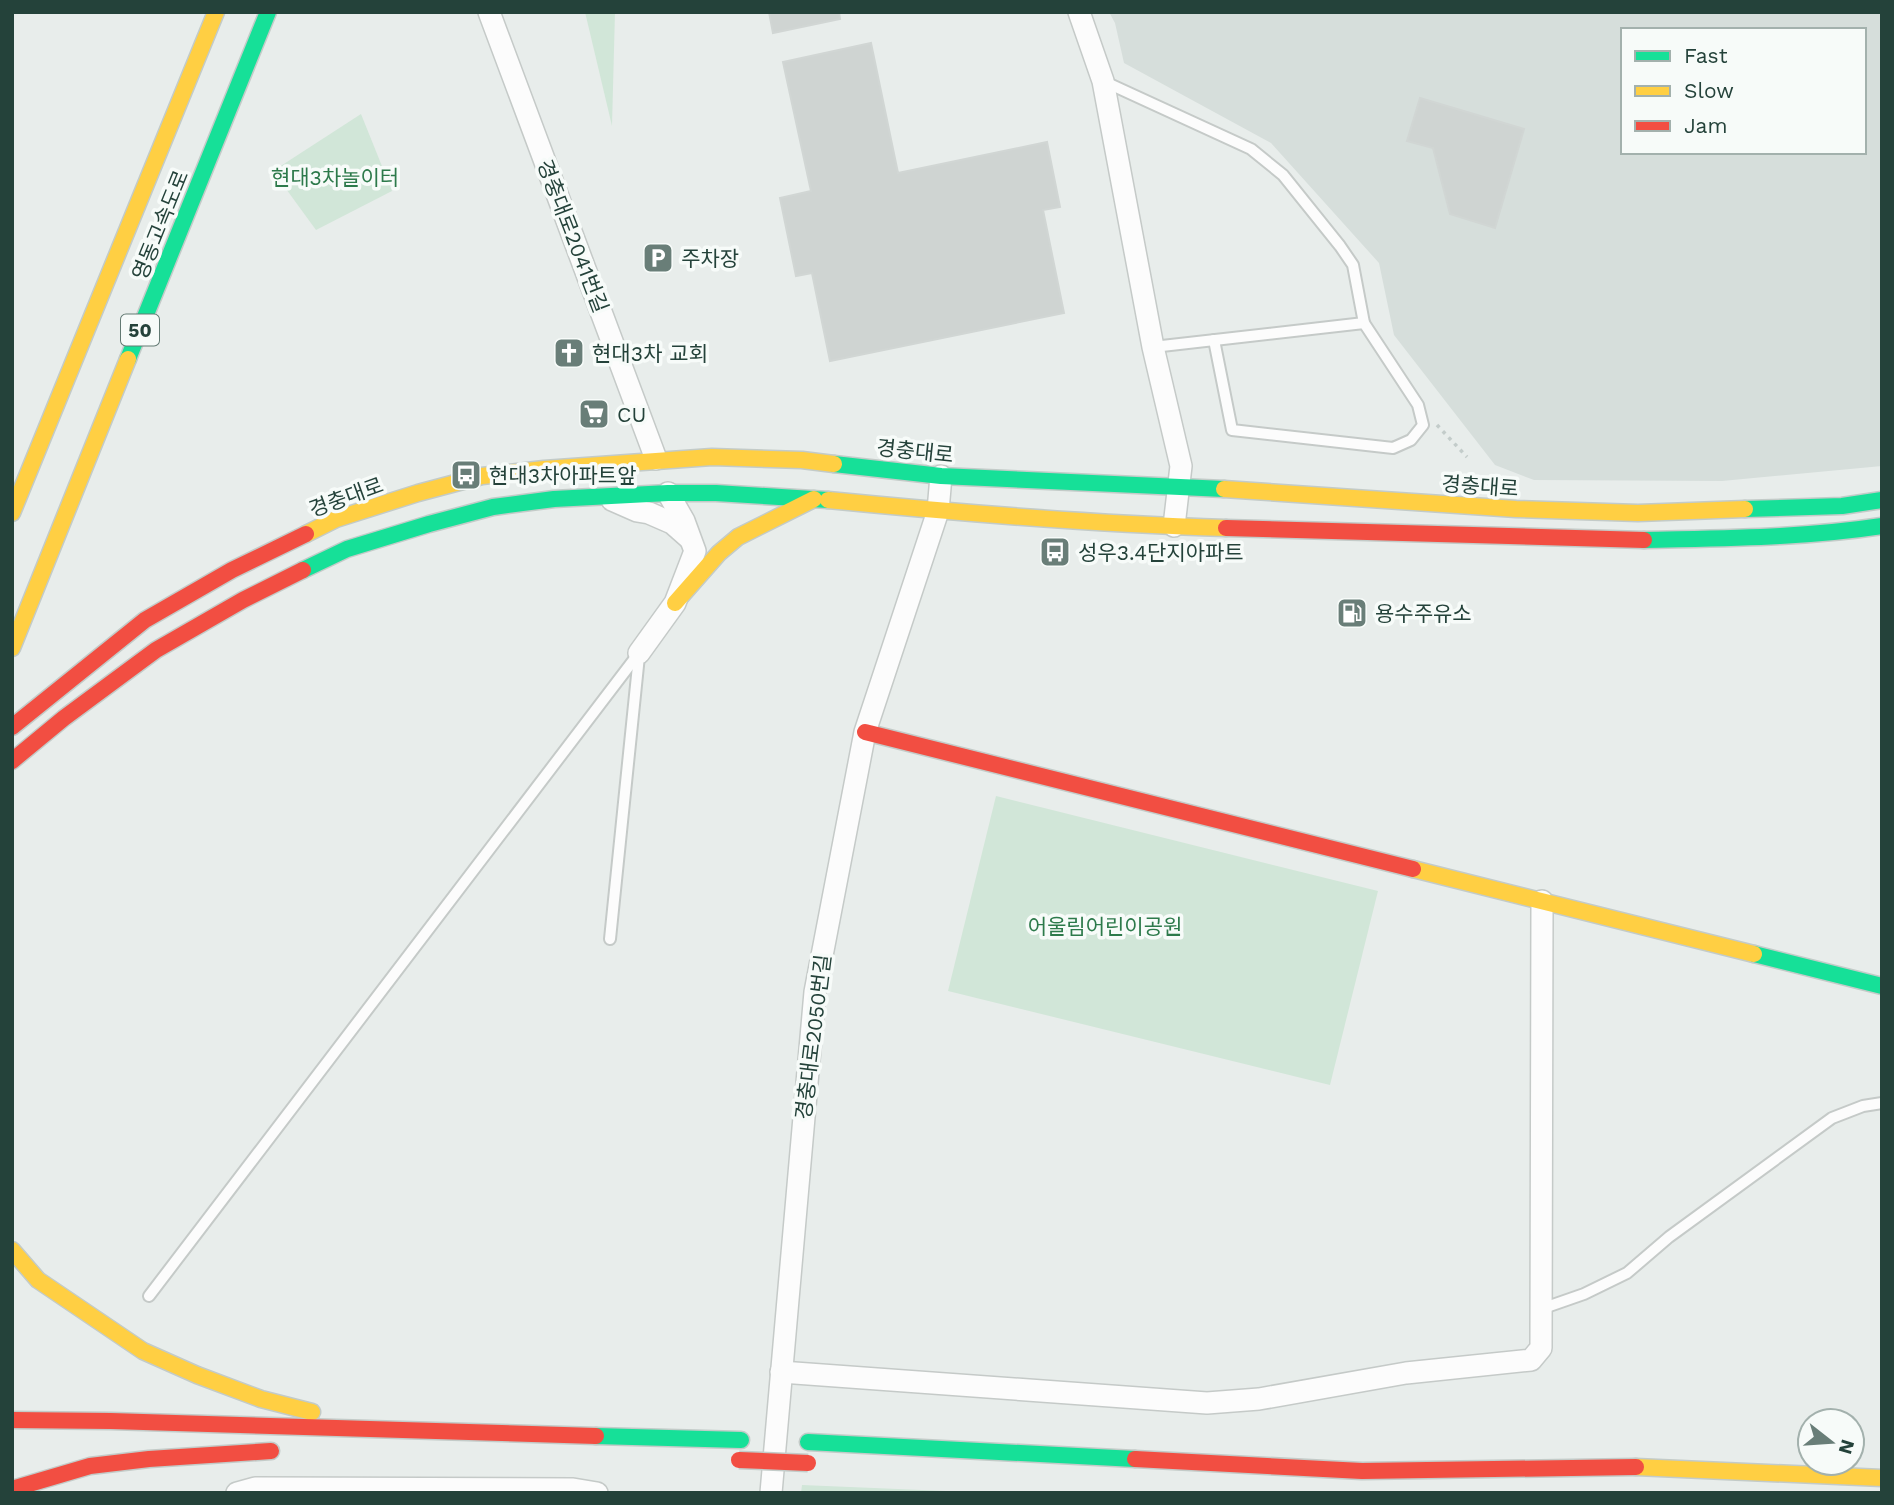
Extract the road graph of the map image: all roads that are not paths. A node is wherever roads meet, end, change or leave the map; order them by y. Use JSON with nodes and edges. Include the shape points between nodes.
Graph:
{"nodes":[{"id":1,"x":216,"y":12,"type":"edge"},
{"id":2,"x":268,"y":12,"type":"edge"},
{"id":3,"x":489,"y":12,"type":"edge"},
{"id":4,"x":1079,"y":12,"type":"edge"},
{"id":5,"x":1102,"y":80,"type":"junction"},
{"id":6,"x":1364,"y":323,"type":"junction"},
{"id":7,"x":1214,"y":340,"type":"junction"},
{"id":8,"x":1153,"y":347,"type":"junction"},
{"id":9,"x":656,"y":459,"type":"junction"},
{"id":10,"x":941,"y":476,"type":"junction"},
{"id":11,"x":1180,"y":486,"type":"junction"},
{"id":12,"x":668,"y":493,"type":"junction"},
{"id":13,"x":604,"y":496,"type":"junction"},
{"id":14,"x":814,"y":499,"type":"junction"},
{"id":15,"x":1882,"y":500,"type":"edge"},
{"id":16,"x":938,"y":512,"type":"junction"},
{"id":17,"x":12,"y":513,"type":"edge"},
{"id":18,"x":1174,"y":526,"type":"junction"},
{"id":19,"x":1882,"y":526,"type":"edge"},
{"id":20,"x":691,"y":540,"type":"junction"},
{"id":21,"x":675,"y":603,"type":"junction"},
{"id":22,"x":12,"y":648,"type":"edge"},
{"id":23,"x":639,"y":653,"type":"junction"},
{"id":24,"x":12,"y":727,"type":"edge"},
{"id":25,"x":866,"y":732,"type":"junction"},
{"id":26,"x":12,"y":761,"type":"edge"},
{"id":27,"x":1542,"y":901,"type":"junction"},
{"id":28,"x":610,"y":939,"type":"dead end"},
{"id":29,"x":1882,"y":973,"type":"edge"},
{"id":30,"x":1860,"y":981,"type":"junction"},
{"id":31,"x":1882,"y":986,"type":"edge"},
{"id":32,"x":1882,"y":1103,"type":"edge"},
{"id":33,"x":12,"y":1250,"type":"edge"},
{"id":34,"x":149,"y":1296,"type":"dead end"},
{"id":35,"x":1541,"y":1309,"type":"junction"},
{"id":36,"x":781,"y":1372,"type":"junction"},
{"id":37,"x":12,"y":1420,"type":"edge"},
{"id":38,"x":400,"y":1430,"type":"junction"},
{"id":39,"x":133,"y":1446,"type":"dead end"},
{"id":40,"x":732,"y":1460,"type":"dead end"},
{"id":41,"x":815,"y":1464,"type":"dead end"},
{"id":42,"x":1882,"y":1478,"type":"edge"},
{"id":43,"x":12,"y":1489,"type":"edge"},
{"id":44,"x":237,"y":1493,"type":"edge"},
{"id":45,"x":597,"y":1493,"type":"edge"},
{"id":46,"x":771,"y":1493,"type":"edge"}],
"edges":[{"from":1,"to":17,"type":"main road","name":"영동고속도로","number":"50"},
{"from":2,"to":22,"type":"main road","name":"영동고속도로","number":"50"},
{"from":3,"to":9,"type":"street","name":"경충대로2041번길"},
{"from":4,"to":5,"type":"street"},
{"from":5,"to":6,"type":"lane","via":[[1251,149],[1283,175],[1353,265]]},
{"from":5,"to":8,"type":"street"},
{"from":6,"to":7,"type":"lane"},
{"from":6,"to":7,"type":"lane","via":[[1418,405],[1423,425],[1411,440],[1393,448],[1232,430]]},
{"from":7,"to":8,"type":"lane"},
{"from":8,"to":11,"type":"street","via":[[1181,466]]},
{"from":9,"to":10,"type":"main road","name":"경충대로","via":[[802,460]]},
{"from":9,"to":12,"type":"main road"},
{"from":9,"to":24,"type":"main road","name":"경충대로","via":[[482,476],[336,519],[232,570],[145,620]]},
{"from":10,"to":11,"type":"main road","name":"경충대로"},
{"from":10,"to":16,"type":"street","name":"경충대로2050번길"},
{"from":11,"to":15,"type":"main road","name":"경충대로","via":[[1637,513],[1842,506]]},
{"from":11,"to":18,"type":"street"},
{"from":12,"to":13,"type":"main road"},
{"from":12,"to":14,"type":"main road"},
{"from":12,"to":20,"type":"street"},
{"from":13,"to":20,"type":"street","via":[[672,523]]},
{"from":13,"to":26,"type":"main road","via":[[493,507],[347,550],[243,600],[156,650]]},
{"from":14,"to":16,"type":"main road"},
{"from":14,"to":21,"type":"main road","via":[[738,537]]},
{"from":16,"to":18,"type":"main road"},
{"from":16,"to":25,"type":"street","name":"경충대로2050번길"},
{"from":18,"to":19,"type":"main road","via":[[1637,540],[1771,536]]},
{"from":20,"to":21,"type":"street","via":[[695,551]]},
{"from":21,"to":23,"type":"street"},
{"from":23,"to":28,"type":"lane"},
{"from":23,"to":34,"type":"lane"},
{"from":25,"to":27,"type":"main road"},
{"from":25,"to":36,"type":"street","name":"경충대로2050번길","via":[[815,992]]},
{"from":27,"to":30,"type":"main road"},
{"from":27,"to":35,"type":"street"},
{"from":29,"to":30,"type":"main road"},
{"from":30,"to":31,"type":"main road"},
{"from":32,"to":35,"type":"lane","via":[[1832,1118],[1627,1273]]},
{"from":33,"to":38,"type":"main road","via":[[38,1280],[143,1351],[261,1399]]},
{"from":35,"to":36,"type":"street","via":[[1541,1348],[1531,1360],[1406,1373],[1259,1399],[1207,1403]]},
{"from":36,"to":46,"type":"street","name":"경충대로2050번길"},
{"from":37,"to":38,"type":"main road"},
{"from":38,"to":42,"type":"main road","via":[[808,1442],[1362,1471],[1644,1467]]},
{"from":39,"to":43,"type":"main road","via":[[278,1451],[90,1466]]},
{"from":40,"to":41,"type":"main road","bridge":true},
{"from":44,"to":45,"type":"street","via":[[255,1488],[573,1489]]}]}
